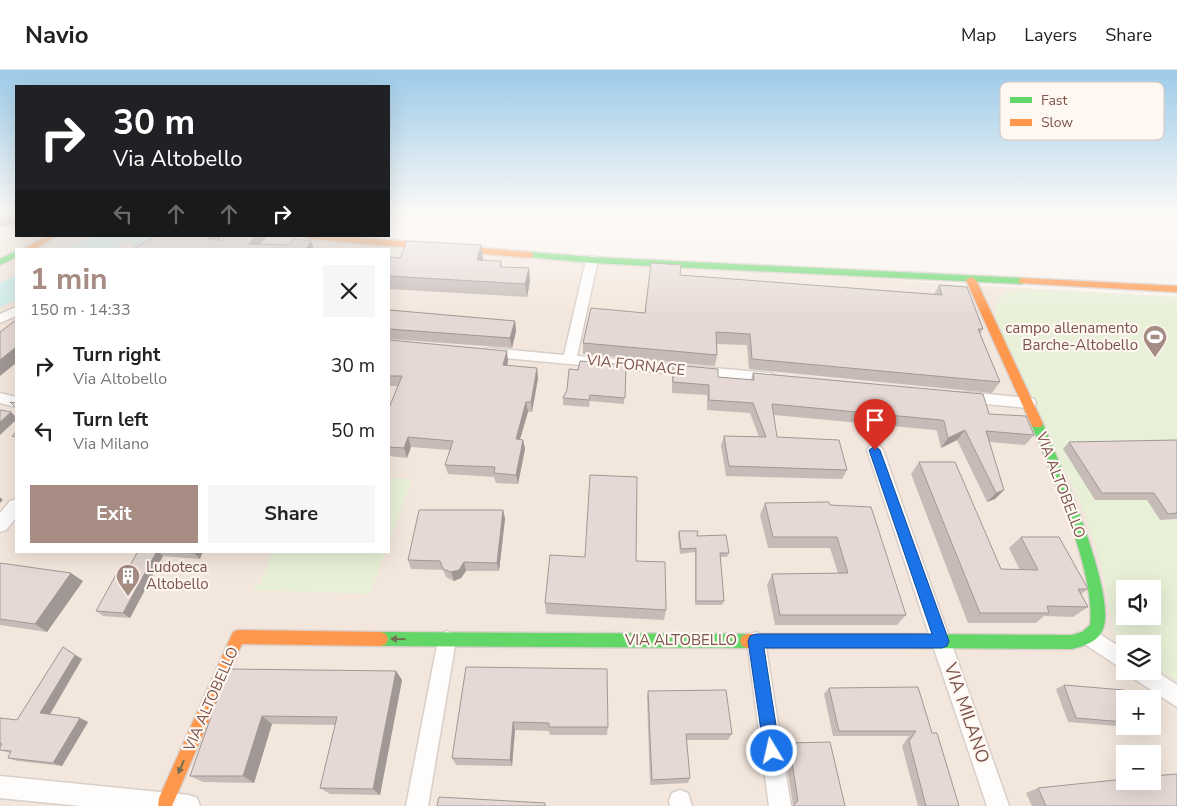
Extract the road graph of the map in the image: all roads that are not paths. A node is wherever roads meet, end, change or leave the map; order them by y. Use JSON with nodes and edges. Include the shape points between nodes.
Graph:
{"nodes":[{"id":1,"x":466,"y":249,"type":"edge"},
{"id":2,"x":15,"y":254,"type":"edge"},
{"id":3,"x":592,"y":260,"type":"junction"},
{"id":4,"x":0,"y":262,"type":"edge"},
{"id":5,"x":971,"y":280,"type":"junction"},
{"id":6,"x":1177,"y":289,"type":"edge"},
{"id":7,"x":15,"y":312,"type":"edge"},
{"id":8,"x":0,"y":319,"type":"edge"},
{"id":9,"x":475,"y":352,"type":"edge"},
{"id":10,"x":570,"y":359,"type":"junction"},
{"id":11,"x":785,"y":380,"type":"edge"},
{"id":12,"x":951,"y":396,"type":"edge"},
{"id":13,"x":0,"y":398,"type":"edge"},
{"id":14,"x":15,"y":402,"type":"edge"},
{"id":15,"x":1029,"y":403,"type":"junction"},
{"id":16,"x":875,"y":450,"type":"dead end"},
{"id":17,"x":15,"y":507,"type":"edge"},
{"id":18,"x":0,"y":525,"type":"edge"},
{"id":19,"x":1090,"y":636,"type":"junction"},
{"id":20,"x":447,"y":640,"type":"junction"},
{"id":21,"x":756,"y":641,"type":"junction"},
{"id":22,"x":942,"y":641,"type":"junction"},
{"id":23,"x":1116,"y":655,"type":"edge"},
{"id":24,"x":1152,"y":680,"type":"edge"},
{"id":25,"x":1175,"y":698,"type":"edge"},
{"id":26,"x":0,"y":787,"type":"edge"},
{"id":27,"x":165,"y":804,"type":"junction"},
{"id":28,"x":189,"y":806,"type":"edge"},
{"id":29,"x":417,"y":806,"type":"edge"},
{"id":30,"x":780,"y":806,"type":"edge"},
{"id":31,"x":998,"y":806,"type":"edge"}],
"edges":[{"from":1,"to":3,"type":"street"},
{"from":2,"to":4,"type":"street"},
{"from":3,"to":5,"type":"street"},
{"from":3,"to":10,"type":"street","name":"VIA FORNACE"},
{"from":5,"to":6,"type":"street"},
{"from":5,"to":15,"type":"street","name":"VIA ALTOBELLO"},
{"from":7,"to":8,"type":"street"},
{"from":9,"to":10,"type":"street","name":"VIA FORNACE"},
{"from":10,"to":11,"type":"street","name":"VIA FORNACE"},
{"from":12,"to":15,"type":"street"},
{"from":13,"to":14,"type":"street"},
{"from":15,"to":19,"type":"street","name":"VIA ALTOBELLO","via":[[1068,497],[1083,544],[1097,598],[1098,625]]},
{"from":16,"to":22,"type":"street","name":"VIA MILANO"},
{"from":17,"to":18,"type":"street"},
{"from":19,"to":22,"type":"street","name":"VIA ALTOBELLO","via":[[1072,642]]},
{"from":19,"to":23,"type":"street"},
{"from":20,"to":21,"type":"street","name":"VIA ALTOBELLO"},
{"from":20,"to":27,"type":"street","name":"VIA ALTOBELLO","one_way":true,"via":[[238,637]]},
{"from":20,"to":29,"type":"street"},
{"from":21,"to":22,"type":"street","name":"VIA ALTOBELLO"},
{"from":21,"to":30,"type":"street"},
{"from":22,"to":31,"type":"street","name":"VIA MILANO"},
{"from":24,"to":25,"type":"street"},
{"from":26,"to":27,"type":"street"},
{"from":27,"to":28,"type":"street"}]}
